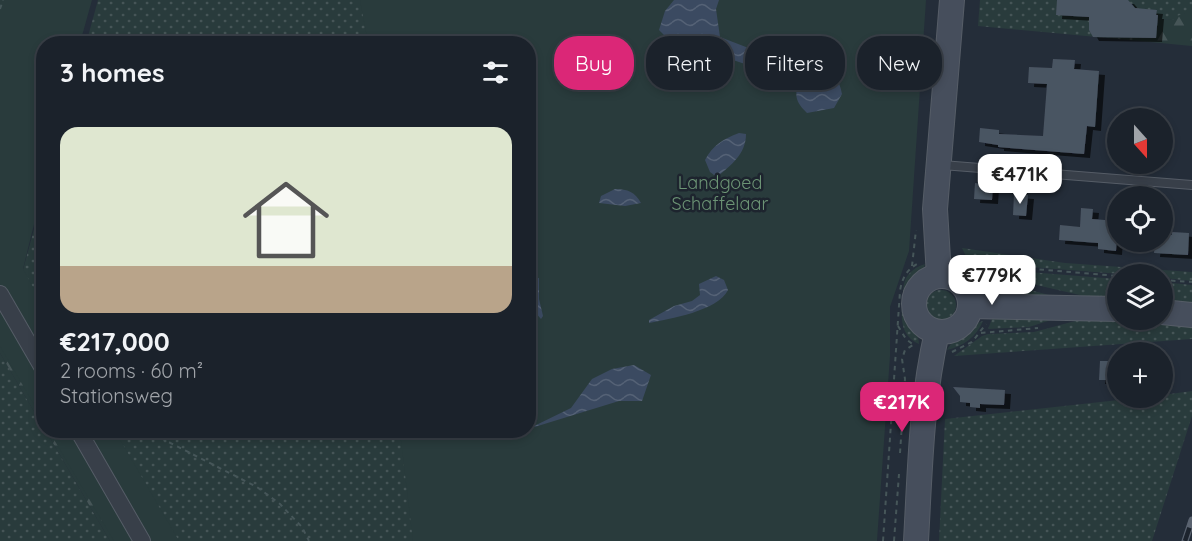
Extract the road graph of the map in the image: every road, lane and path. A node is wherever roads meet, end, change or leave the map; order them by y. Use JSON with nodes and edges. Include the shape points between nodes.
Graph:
{"nodes":[{"id":1,"x":3,"y":0,"type":"edge"},
{"id":2,"x":952,"y":0,"type":"edge"},
{"id":3,"x":0,"y":9,"type":"edge"},
{"id":4,"x":938,"y":165,"type":"junction"},
{"id":5,"x":1192,"y":185,"type":"edge"},
{"id":6,"x":957,"y":260,"type":"dead end"},
{"id":7,"x":912,"y":266,"type":"dead end"},
{"id":8,"x":968,"y":266,"type":"junction"},
{"id":9,"x":1107,"y":275,"type":"edge"},
{"id":10,"x":939,"y":276,"type":"junction"},
{"id":11,"x":985,"y":280,"type":"dead end"},
{"id":12,"x":1173,"y":281,"type":"edge"},
{"id":13,"x":1192,"y":282,"type":"edge"},
{"id":14,"x":0,"y":294,"type":"edge"},
{"id":15,"x":970,"y":306,"type":"junction"},
{"id":16,"x":1107,"y":309,"type":"edge"},
{"id":17,"x":1173,"y":313,"type":"edge"},
{"id":18,"x":1192,"y":315,"type":"edge"},
{"id":19,"x":898,"y":326,"type":"junction"},
{"id":20,"x":937,"y":332,"type":"junction"},
{"id":21,"x":36,"y":356,"type":"edge"},
{"id":22,"x":83,"y":438,"type":"edge"},
{"id":23,"x":158,"y":438,"type":"edge"},
{"id":24,"x":900,"y":453,"type":"dead end"},
{"id":25,"x":899,"y":465,"type":"dead end"},
{"id":26,"x":142,"y":541,"type":"edge"},
{"id":27,"x":309,"y":541,"type":"edge"},
{"id":28,"x":883,"y":541,"type":"edge"},
{"id":29,"x":894,"y":541,"type":"edge"},
{"id":30,"x":916,"y":541,"type":"edge"}],
"edges":[{"from":1,"to":3,"type":"path"},
{"from":2,"to":4,"type":"main road"},
{"from":4,"to":5,"type":"lane"},
{"from":4,"to":10,"type":"main road","via":[[935,209]]},
{"from":6,"to":8,"type":"path"},
{"from":7,"to":19,"type":"path","via":[[902,280]]},
{"from":8,"to":9,"type":"path"},
{"from":8,"to":11,"type":"path"},
{"from":10,"to":15,"type":"main road","via":[[962,284]]},
{"from":10,"to":20,"type":"main road","via":[[923,284],[914,299],[921,324]]},
{"from":12,"to":13,"type":"path"},
{"from":14,"to":21,"type":"street"},
{"from":15,"to":16,"type":"main road"},
{"from":15,"to":20,"type":"main road","via":[[960,327]]},
{"from":17,"to":18,"type":"main road"},
{"from":19,"to":24,"type":"path","via":[[913,345],[905,350],[902,359],[905,380]]},
{"from":19,"to":28,"type":"path"},
{"from":20,"to":30,"type":"main road","via":[[925,403]]},
{"from":22,"to":26,"type":"street"},
{"from":23,"to":27,"type":"path","via":[[257,487],[280,504],[302,527]]},
{"from":25,"to":29,"type":"path"}]}
